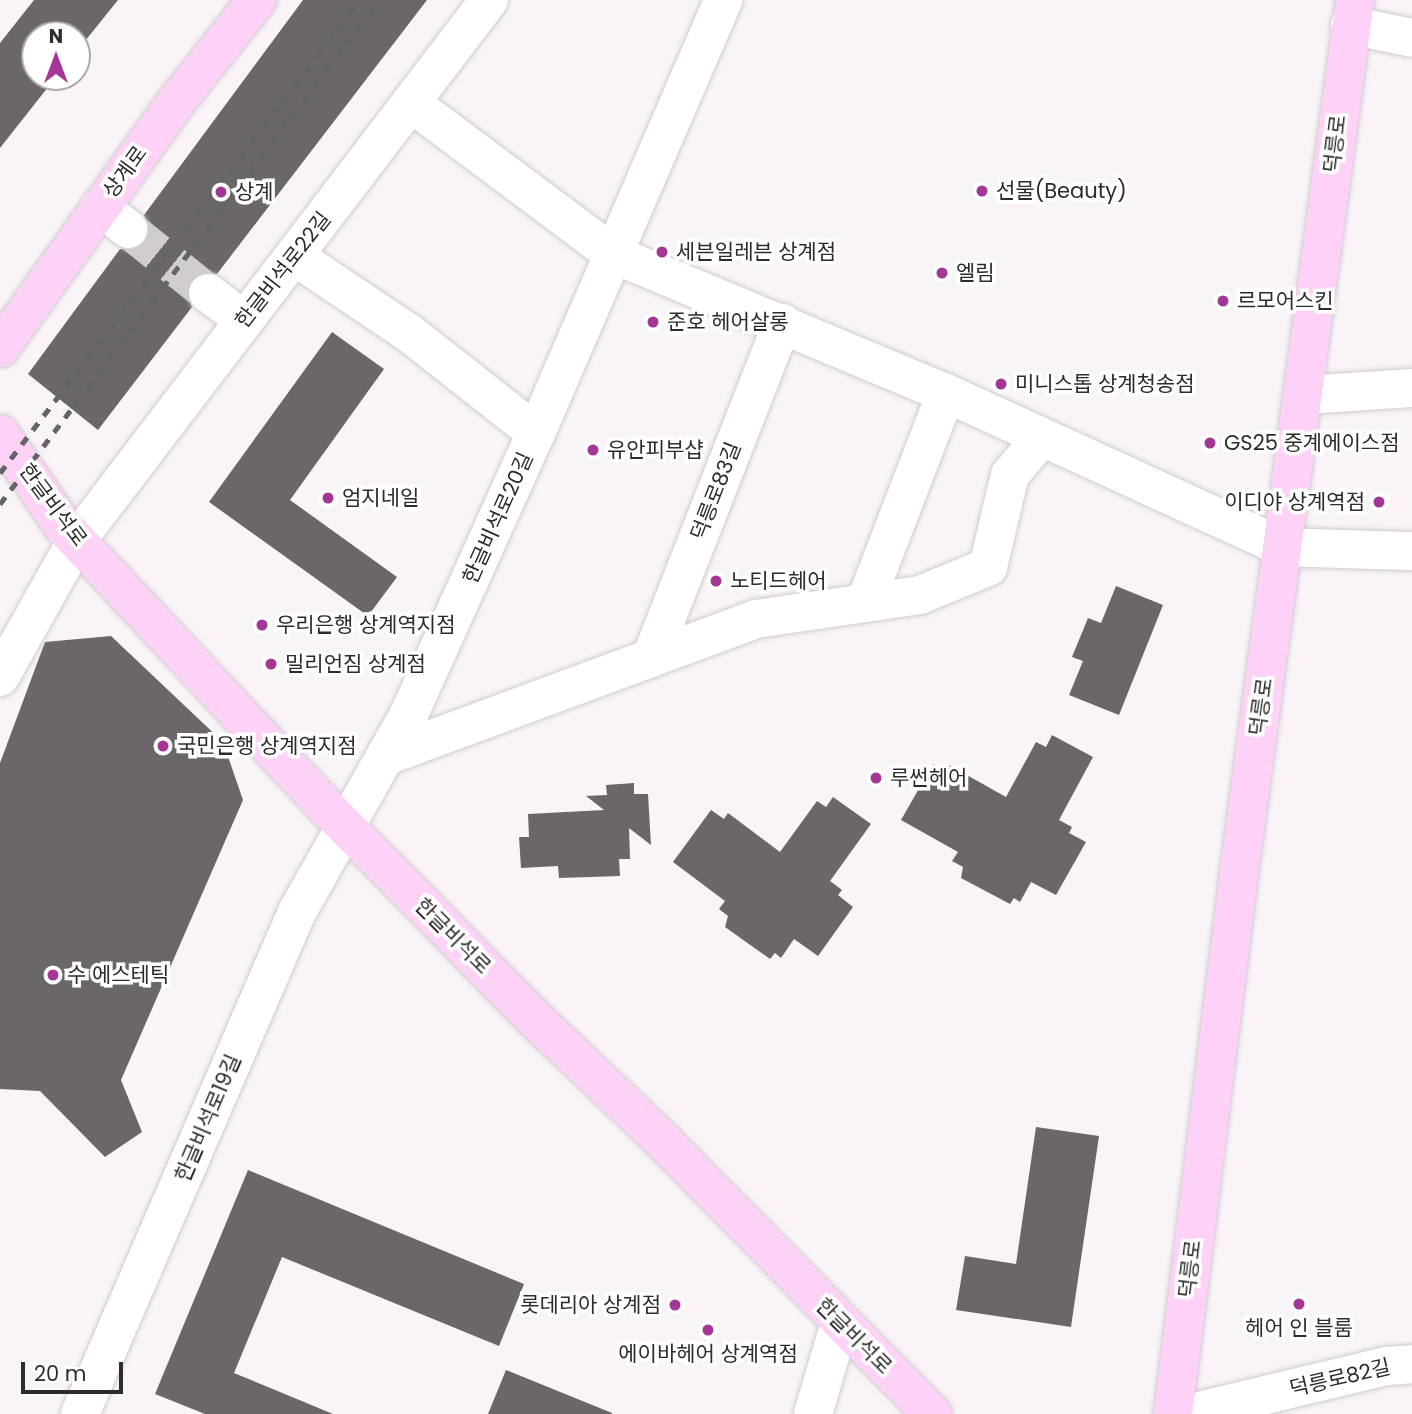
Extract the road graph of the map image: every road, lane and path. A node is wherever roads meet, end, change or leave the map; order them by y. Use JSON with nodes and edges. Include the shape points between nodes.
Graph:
{"nodes":[{"id":1,"x":257,"y":0,"type":"edge"},
{"id":2,"x":489,"y":0,"type":"edge"},
{"id":3,"x":723,"y":0,"type":"edge"},
{"id":4,"x":1352,"y":13,"type":"edge"},
{"id":5,"x":1412,"y":38,"type":"edge"},
{"id":6,"x":411,"y":103,"type":"junction"},
{"id":7,"x":613,"y":254,"type":"junction"},
{"id":8,"x":294,"y":257,"type":"junction"},
{"id":9,"x":208,"y":293,"type":"tunnel mouth"},
{"id":10,"x":244,"y":320,"type":"junction"},
{"id":11,"x":782,"y":323,"type":"junction"},
{"id":12,"x":0,"y":348,"type":"edge"},
{"id":13,"x":1412,"y":388,"type":"edge"},
{"id":14,"x":946,"y":393,"type":"junction"},
{"id":15,"x":1304,"y":395,"type":"junction"},
{"id":16,"x":536,"y":433,"type":"junction"},
{"id":17,"x":0,"y":434,"type":"edge"},
{"id":18,"x":1042,"y":437,"type":"junction"},
{"id":19,"x":77,"y":540,"type":"junction"},
{"id":20,"x":1282,"y":547,"type":"junction"},
{"id":21,"x":1412,"y":551,"type":"edge"},
{"id":22,"x":865,"y":603,"type":"junction"},
{"id":23,"x":651,"y":658,"type":"junction"},
{"id":24,"x":0,"y":677,"type":"edge"},
{"id":25,"x":386,"y":756,"type":"junction"},
{"id":26,"x":345,"y":827,"type":"junction"},
{"id":27,"x":839,"y":1323,"type":"junction"},
{"id":28,"x":1412,"y":1364,"type":"edge"},
{"id":29,"x":80,"y":1414,"type":"edge"},
{"id":30,"x":813,"y":1414,"type":"edge"},
{"id":31,"x":932,"y":1414,"type":"edge"},
{"id":32,"x":1173,"y":1414,"type":"edge"},
{"id":33,"x":1186,"y":1414,"type":"edge"}],
"edges":[{"from":1,"to":12,"type":"main road","name":"상계로","via":[[177,101],[114,218]]},
{"from":2,"to":6,"type":"street","name":"한글비석로22길"},
{"from":3,"to":7,"type":"street","name":"한글비석로20길"},
{"from":4,"to":5,"type":"street"},
{"from":4,"to":15,"type":"main road","name":"덕릉로"},
{"from":6,"to":7,"type":"street"},
{"from":6,"to":8,"type":"street","name":"한글비석로22길"},
{"from":7,"to":11,"type":"street"},
{"from":7,"to":16,"type":"street","name":"한글비석로20길"},
{"from":8,"to":10,"type":"street","name":"한글비석로22길"},
{"from":8,"to":16,"type":"street","name":"한글비석로20길","via":[[409,333]]},
{"from":9,"to":10,"type":"street"},
{"from":10,"to":19,"type":"street","name":"한글비석로22길"},
{"from":11,"to":14,"type":"street"},
{"from":11,"to":23,"type":"street","name":"덕릉로83길"},
{"from":13,"to":15,"type":"street"},
{"from":14,"to":18,"type":"street"},
{"from":14,"to":22,"type":"street"},
{"from":15,"to":20,"type":"main road","name":"덕릉로"},
{"from":16,"to":25,"type":"street","name":"한글비석로20길"},
{"from":17,"to":19,"type":"main road","name":"한글비석로"},
{"from":18,"to":20,"type":"street"},
{"from":18,"to":22,"type":"street","via":[[1010,475],[988,567],[920,595]]},
{"from":19,"to":24,"type":"street","name":"한글비석로22길"},
{"from":19,"to":26,"type":"main road","name":"한글비석로"},
{"from":20,"to":21,"type":"street"},
{"from":20,"to":32,"type":"main road","name":"덕릉로"},
{"from":22,"to":23,"type":"street","via":[[756,619]]},
{"from":23,"to":25,"type":"street"},
{"from":25,"to":26,"type":"street","name":"한글비석로20길"},
{"from":26,"to":27,"type":"main road","name":"한글비석로","via":[[664,1142]]},
{"from":26,"to":29,"type":"street","name":"한글비석로19길","via":[[297,912]]},
{"from":27,"to":30,"type":"street"},
{"from":27,"to":31,"type":"main road","name":"한글비석로"},
{"from":28,"to":33,"type":"street","name":"덕릉로82길","via":[[1386,1366]]}]}
